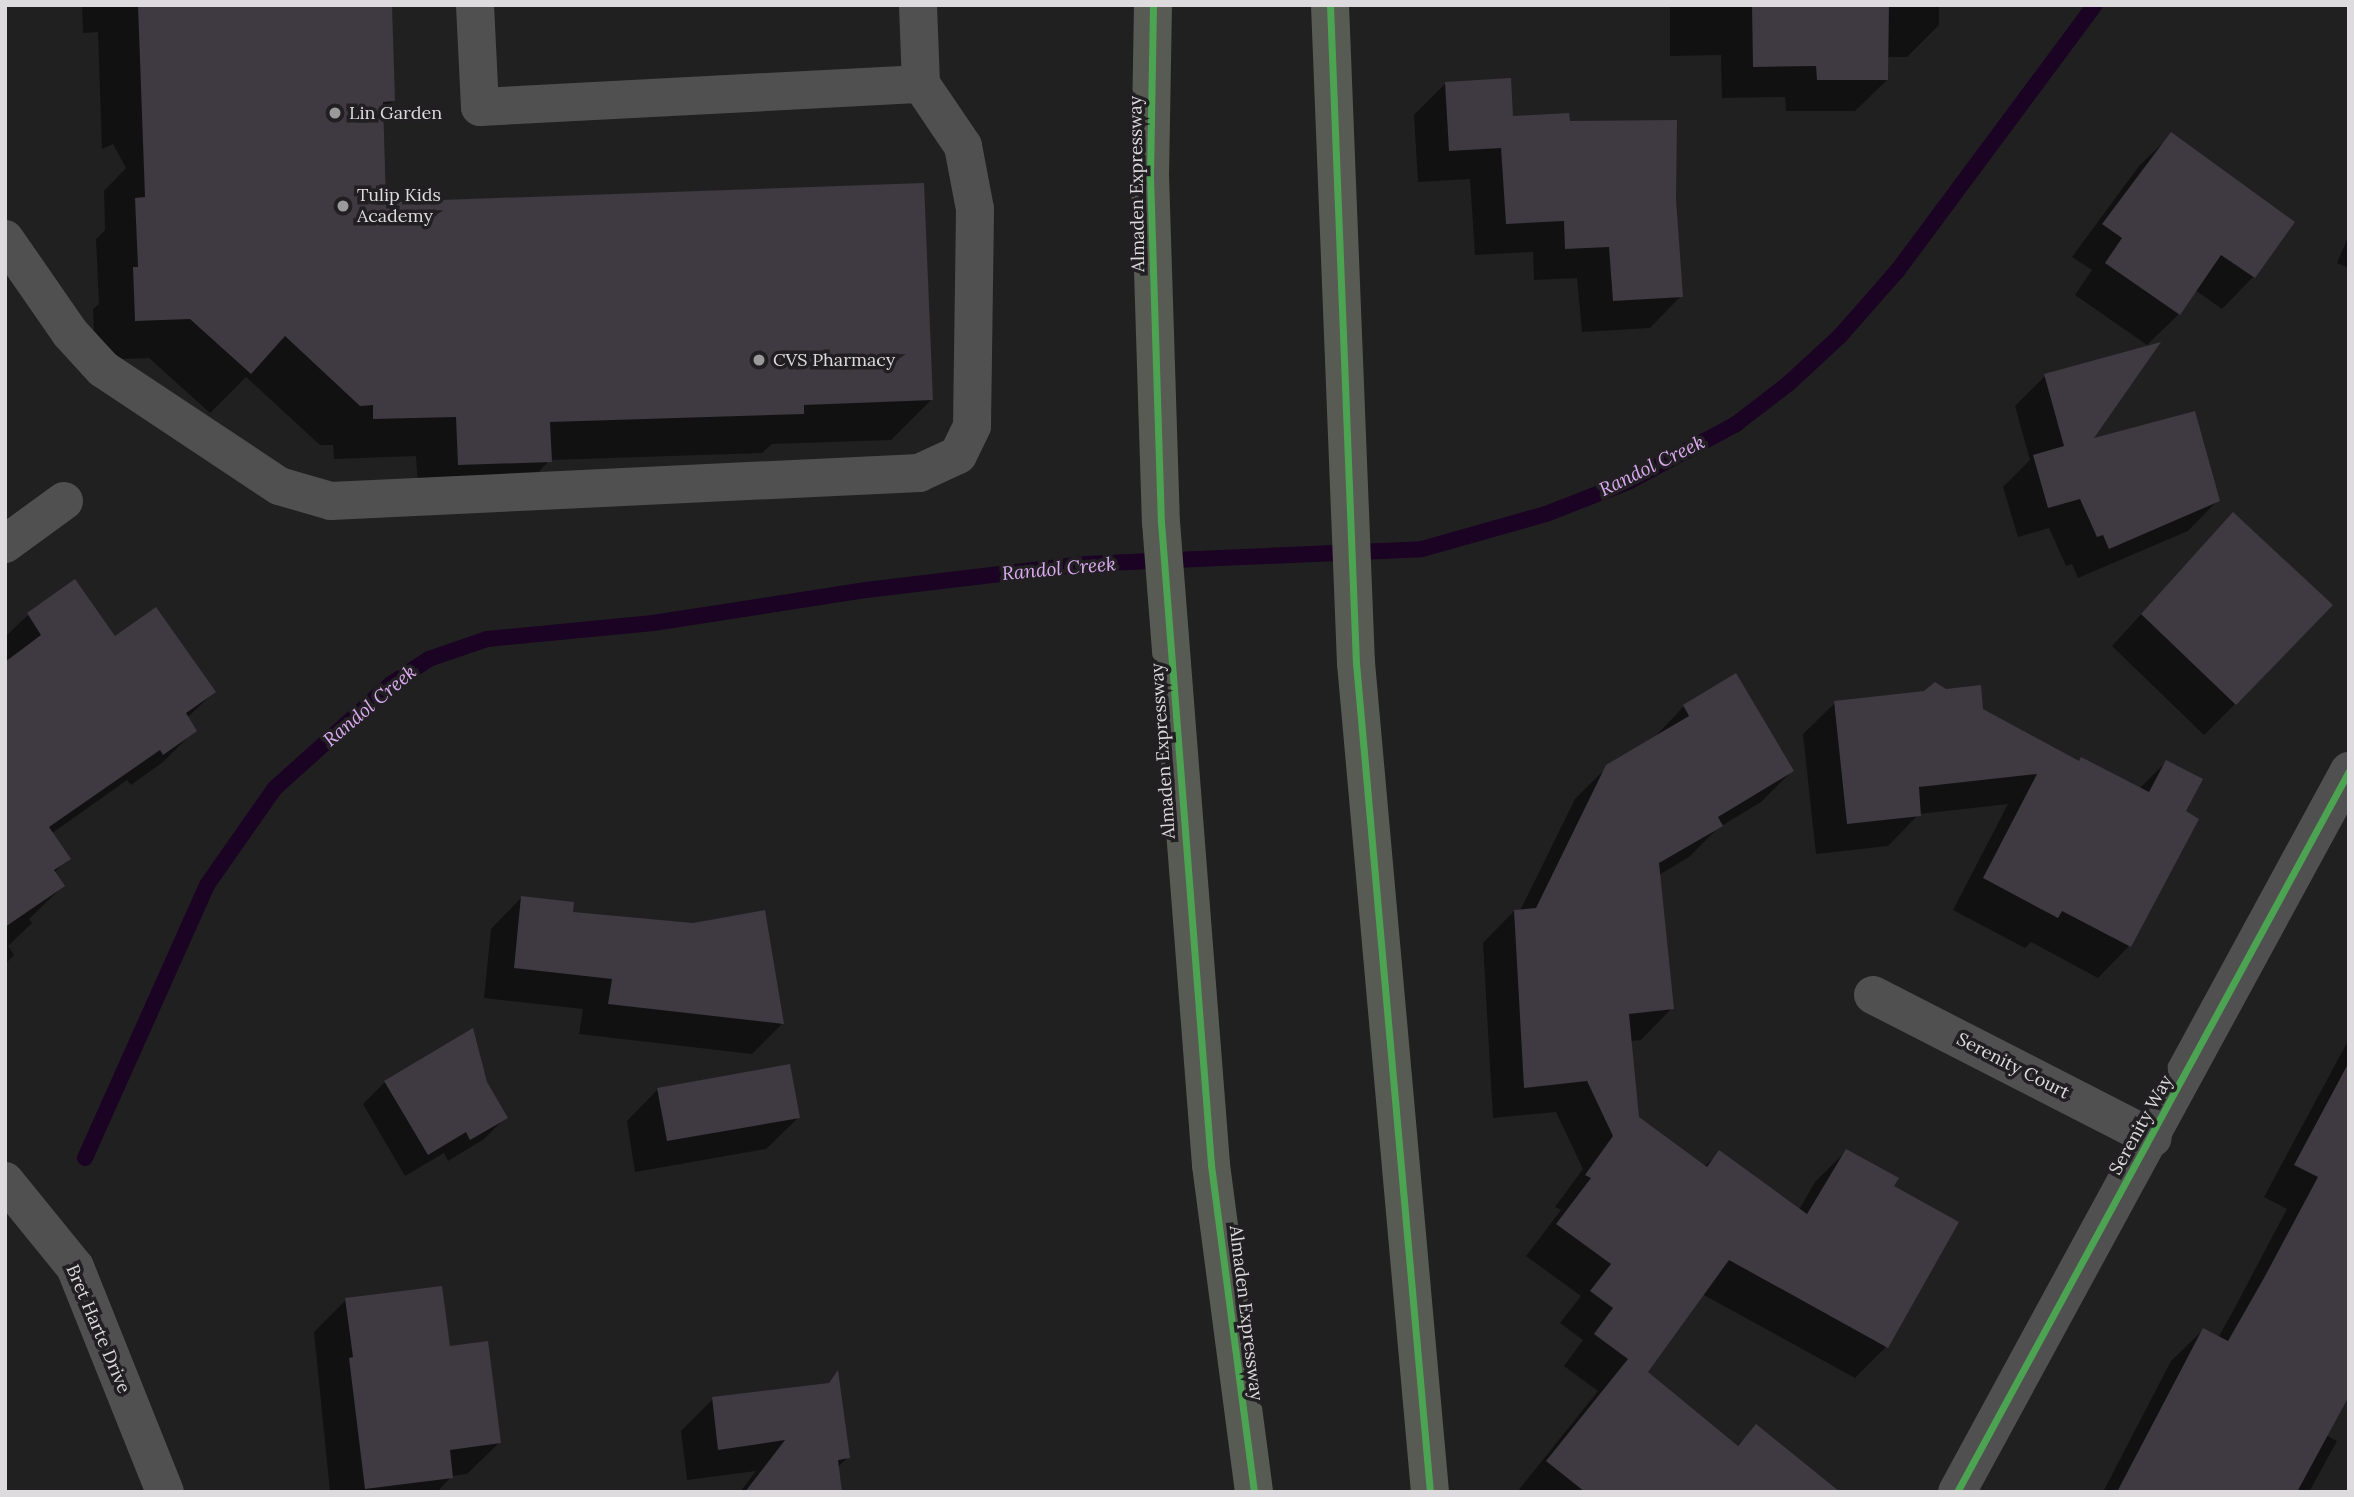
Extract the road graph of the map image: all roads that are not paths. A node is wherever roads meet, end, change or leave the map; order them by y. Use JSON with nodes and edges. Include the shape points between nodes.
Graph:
{"nodes":[{"id":1,"x":475,"y":5,"type":"edge"},
{"id":2,"x":918,"y":5,"type":"edge"},
{"id":3,"x":1153,"y":5,"type":"edge"},
{"id":4,"x":1330,"y":5,"type":"edge"},
{"id":5,"x":921,"y":84,"type":"junction"},
{"id":6,"x":5,"y":239,"type":"edge"},
{"id":7,"x":64,"y":501,"type":"dead end"},
{"id":8,"x":5,"y":544,"type":"edge"},
{"id":9,"x":2349,"y":771,"type":"edge"},
{"id":10,"x":1873,"y":995,"type":"dead end"},
{"id":11,"x":2152,"y":1138,"type":"junction"},
{"id":12,"x":5,"y":1181,"type":"edge"},
{"id":13,"x":165,"y":1492,"type":"edge"},
{"id":14,"x":1254,"y":1492,"type":"edge"},
{"id":15,"x":1430,"y":1492,"type":"edge"},
{"id":16,"x":1957,"y":1492,"type":"edge"}],
"edges":[{"from":1,"to":5,"type":"street","via":[[480,107]]},
{"from":2,"to":5,"type":"street"},
{"from":3,"to":14,"type":"main road","name":"Almaden Expressway","via":[[1150,175],[1161,522],[1211,1165]]},
{"from":4,"to":15,"type":"main road","via":[[1353,612]]},
{"from":5,"to":6,"type":"street","via":[[963,146],[975,209],[972,426],[958,455],[919,473],[331,501],[279,486],[103,369],[70,333]]},
{"from":7,"to":8,"type":"street"},
{"from":9,"to":11,"type":"street","name":"Serenity Way"},
{"from":10,"to":11,"type":"street","name":"Serenity Court"},
{"from":11,"to":16,"type":"street","name":"Serenity Way"},
{"from":12,"to":13,"type":"street","name":"Bret Harte Drive","via":[[75,1267]]}]}
